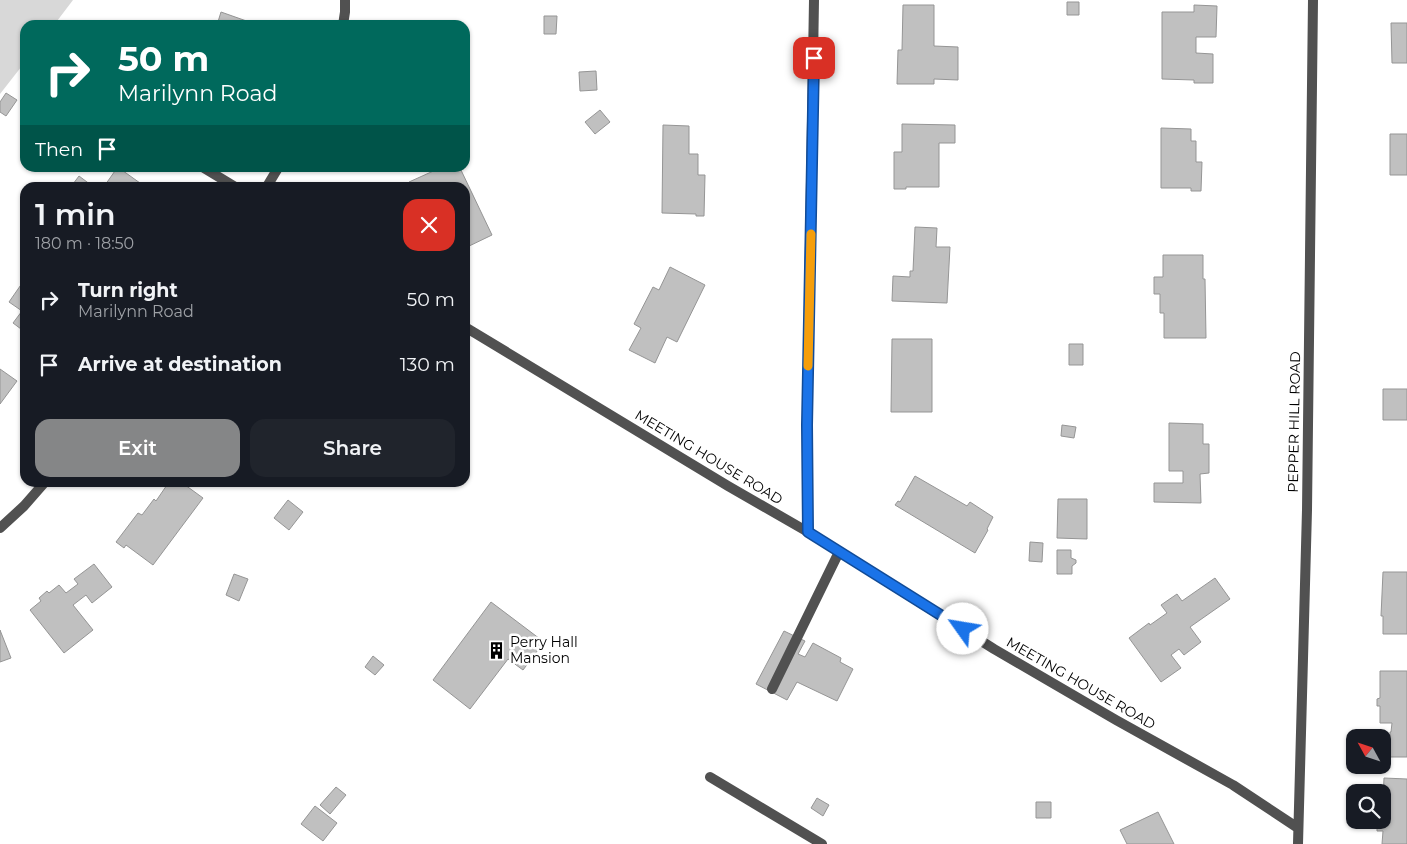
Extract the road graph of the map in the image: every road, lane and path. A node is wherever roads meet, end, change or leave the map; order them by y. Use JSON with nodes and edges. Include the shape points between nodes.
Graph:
{"nodes":[{"id":1,"x":345,"y":0,"type":"edge"},
{"id":2,"x":814,"y":0,"type":"edge"},
{"id":3,"x":1313,"y":0,"type":"edge"},
{"id":4,"x":344,"y":20,"type":"edge"},
{"id":5,"x":211,"y":172,"type":"edge"},
{"id":6,"x":227,"y":182,"type":"edge"},
{"id":7,"x":470,"y":330,"type":"edge"},
{"id":8,"x":41,"y":487,"type":"edge"},
{"id":9,"x":0,"y":528,"type":"edge"},
{"id":10,"x":808,"y":532,"type":"junction"},
{"id":11,"x":840,"y":552,"type":"junction"},
{"id":12,"x":772,"y":689,"type":"dead end"},
{"id":13,"x":710,"y":777,"type":"dead end"},
{"id":14,"x":1298,"y":828,"type":"junction"},
{"id":15,"x":822,"y":844,"type":"edge"},
{"id":16,"x":1298,"y":844,"type":"edge"}],
"edges":[{"from":1,"to":4,"type":"street"},
{"from":2,"to":10,"type":"street"},
{"from":3,"to":14,"type":"street","name":"PEPPER HILL ROAD","via":[[1307,510]]},
{"from":5,"to":6,"type":"street"},
{"from":7,"to":10,"type":"street","name":"MEETING HOUSE ROAD"},
{"from":8,"to":9,"type":"street"},
{"from":10,"to":11,"type":"street","name":"MEETING HOUSE ROAD"},
{"from":11,"to":12,"type":"street"},
{"from":11,"to":14,"type":"street","name":"MEETING HOUSE ROAD","via":[[994,648],[1233,785]]},
{"from":13,"to":15,"type":"street"},
{"from":14,"to":16,"type":"street","name":"PEPPER HILL ROAD"}]}
